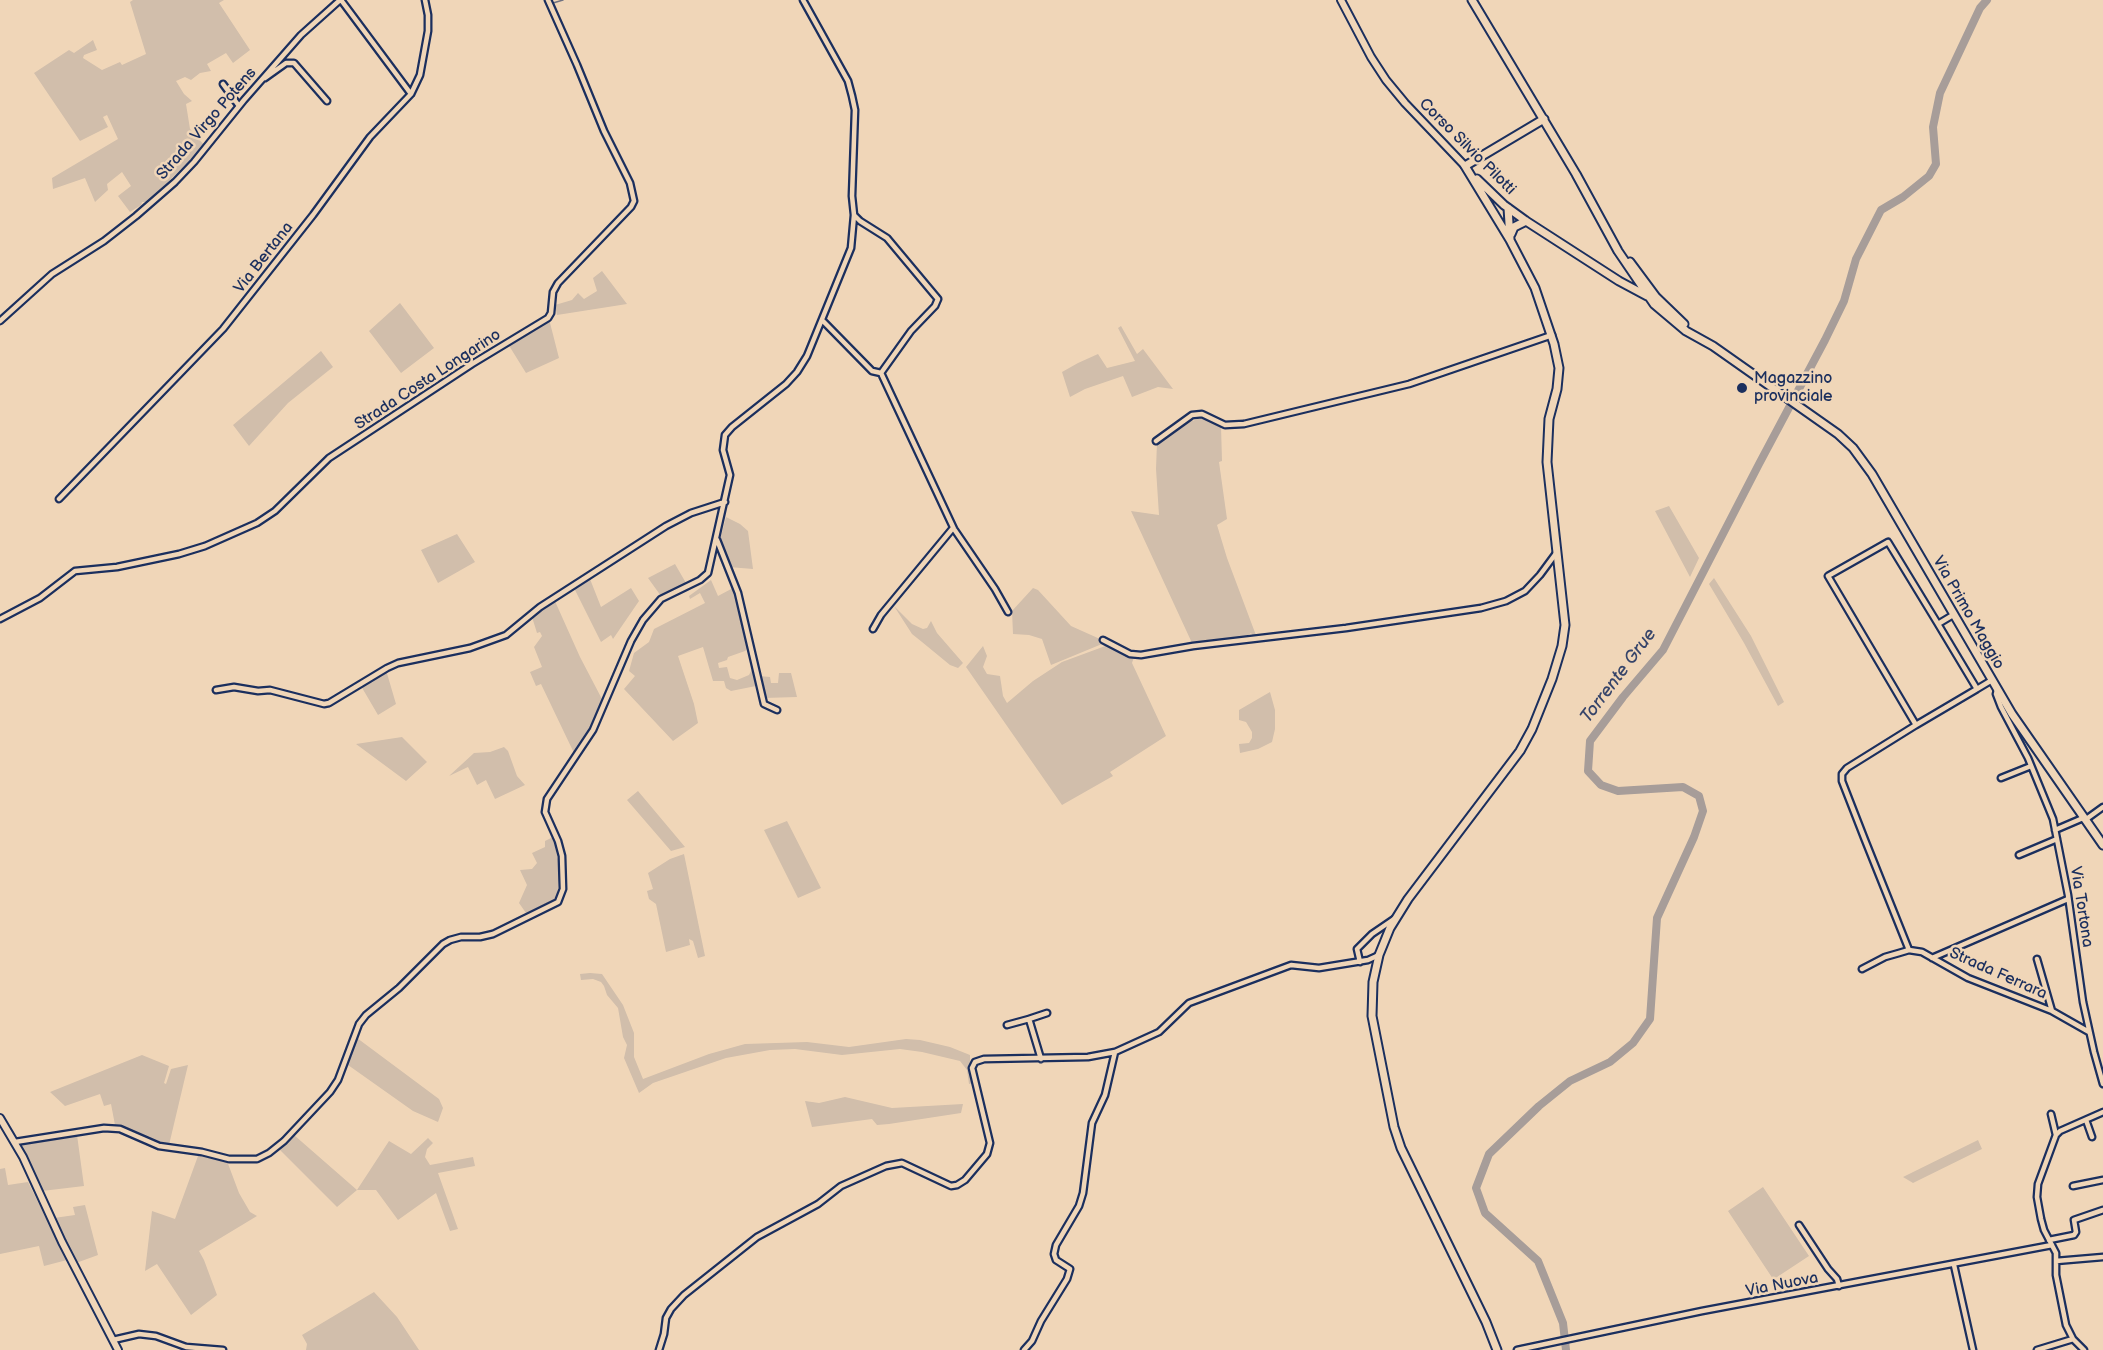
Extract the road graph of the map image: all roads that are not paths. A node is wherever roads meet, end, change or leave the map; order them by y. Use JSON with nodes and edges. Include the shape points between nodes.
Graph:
{"nodes":[{"id":1,"x":341,"y":0,"type":"edge"},
{"id":2,"x":425,"y":0,"type":"edge"},
{"id":3,"x":548,"y":0,"type":"edge"},
{"id":4,"x":802,"y":0,"type":"edge"},
{"id":5,"x":1341,"y":0,"type":"edge"},
{"id":6,"x":1472,"y":0,"type":"edge"},
{"id":7,"x":262,"y":80,"type":"junction"},
{"id":8,"x":223,"y":84,"type":"dead end"},
{"id":9,"x":411,"y":94,"type":"junction"},
{"id":10,"x":327,"y":101,"type":"dead end"},
{"id":11,"x":239,"y":106,"type":"junction"},
{"id":12,"x":1544,"y":119,"type":"junction"},
{"id":13,"x":1465,"y":166,"type":"junction"},
{"id":14,"x":1506,"y":207,"type":"junction"},
{"id":15,"x":855,"y":215,"type":"junction"},
{"id":16,"x":1497,"y":219,"type":"junction"},
{"id":17,"x":1526,"y":221,"type":"junction"},
{"id":18,"x":1607,"y":228,"type":"junction"},
{"id":19,"x":1510,"y":240,"type":"junction"},
{"id":20,"x":1629,"y":267,"type":"junction"},
{"id":21,"x":1614,"y":277,"type":"junction"},
{"id":22,"x":1639,"y":284,"type":"junction"},
{"id":23,"x":1647,"y":296,"type":"junction"},
{"id":24,"x":1656,"y":297,"type":"junction"},
{"id":25,"x":0,"y":321,"type":"edge"},
{"id":26,"x":823,"y":321,"type":"junction"},
{"id":27,"x":1552,"y":335,"type":"junction"},
{"id":28,"x":1713,"y":346,"type":"junction"},
{"id":29,"x":881,"y":373,"type":"junction"},
{"id":30,"x":1156,"y":441,"type":"dead end"},
{"id":31,"x":59,"y":499,"type":"dead end"},
{"id":32,"x":725,"y":502,"type":"junction"},
{"id":33,"x":953,"y":527,"type":"junction"},
{"id":34,"x":717,"y":540,"type":"junction"},
{"id":35,"x":1557,"y":552,"type":"junction"},
{"id":36,"x":1008,"y":612,"type":"dead end"},
{"id":37,"x":1953,"y":615,"type":"junction"},
{"id":38,"x":0,"y":619,"type":"edge"},
{"id":39,"x":1938,"y":624,"type":"junction"},
{"id":40,"x":873,"y":629,"type":"dead end"},
{"id":41,"x":1102,"y":640,"type":"dead end"},
{"id":42,"x":1992,"y":680,"type":"junction"},
{"id":43,"x":1977,"y":689,"type":"junction"},
{"id":44,"x":216,"y":690,"type":"dead end"},
{"id":45,"x":1997,"y":690,"type":"junction"},
{"id":46,"x":777,"y":710,"type":"dead end"},
{"id":47,"x":1916,"y":725,"type":"junction"},
{"id":48,"x":2033,"y":745,"type":"junction"},
{"id":49,"x":2028,"y":758,"type":"junction"},
{"id":50,"x":2031,"y":766,"type":"junction"},
{"id":51,"x":2001,"y":778,"type":"dead end"},
{"id":52,"x":2103,"y":807,"type":"edge"},
{"id":53,"x":2084,"y":819,"type":"junction"},
{"id":54,"x":2055,"y":830,"type":"junction"},
{"id":55,"x":2057,"y":839,"type":"junction"},
{"id":56,"x":2103,"y":844,"type":"edge"},
{"id":57,"x":2019,"y":855,"type":"dead end"},
{"id":58,"x":2068,"y":899,"type":"junction"},
{"id":59,"x":1395,"y":919,"type":"junction"},
{"id":60,"x":1909,"y":950,"type":"junction"},
{"id":61,"x":1379,"y":955,"type":"junction"},
{"id":62,"x":1932,"y":958,"type":"junction"},
{"id":63,"x":2037,"y":959,"type":"dead end"},
{"id":64,"x":1360,"y":962,"type":"junction"},
{"id":65,"x":1862,"y":969,"type":"dead end"},
{"id":66,"x":2052,"y":1011,"type":"junction"},
{"id":67,"x":1047,"y":1013,"type":"dead end"},
{"id":68,"x":1029,"y":1018,"type":"junction"},
{"id":69,"x":1007,"y":1025,"type":"dead end"},
{"id":70,"x":2089,"y":1032,"type":"junction"},
{"id":71,"x":1115,"y":1052,"type":"junction"},
{"id":72,"x":1041,"y":1059,"type":"junction"},
{"id":73,"x":2103,"y":1084,"type":"edge"},
{"id":74,"x":2103,"y":1112,"type":"edge"},
{"id":75,"x":2051,"y":1114,"type":"dead end"},
{"id":76,"x":0,"y":1118,"type":"edge"},
{"id":77,"x":2086,"y":1120,"type":"junction"},
{"id":78,"x":2056,"y":1135,"type":"junction"},
{"id":79,"x":2092,"y":1137,"type":"dead end"},
{"id":80,"x":15,"y":1142,"type":"junction"},
{"id":81,"x":2103,"y":1179,"type":"edge"},
{"id":82,"x":2073,"y":1186,"type":"dead end"},
{"id":83,"x":2103,"y":1210,"type":"edge"},
{"id":84,"x":1799,"y":1225,"type":"dead end"},
{"id":85,"x":2051,"y":1243,"type":"junction"},
{"id":86,"x":2103,"y":1257,"type":"edge"},
{"id":87,"x":2056,"y":1261,"type":"junction"},
{"id":88,"x":1954,"y":1265,"type":"junction"},
{"id":89,"x":1839,"y":1286,"type":"junction"},
{"id":90,"x":2073,"y":1339,"type":"junction"},
{"id":91,"x":113,"y":1340,"type":"junction"},
{"id":92,"x":118,"y":1350,"type":"edge"},
{"id":93,"x":223,"y":1350,"type":"edge"},
{"id":94,"x":659,"y":1350,"type":"edge"},
{"id":95,"x":1024,"y":1350,"type":"edge"},
{"id":96,"x":1497,"y":1350,"type":"edge"},
{"id":97,"x":1517,"y":1350,"type":"edge"},
{"id":98,"x":1973,"y":1350,"type":"edge"},
{"id":99,"x":2037,"y":1350,"type":"edge"},
{"id":100,"x":2084,"y":1350,"type":"edge"}],
"edges":[{"from":1,"to":7,"type":"street","name":"Strada Virgo Potens","via":[[306,29]]},
{"from":1,"to":9,"type":"street"},
{"from":2,"to":9,"type":"street","name":"Via Bertana","via":[[428,31],[420,75]]},
{"from":3,"to":38,"type":"street","name":"Strada Costa Longarino","via":[[630,183],[634,201],[558,283],[548,318],[329,458],[275,511],[257,523],[179,554],[75,571],[40,598]]},
{"from":4,"to":15,"type":"street","via":[[848,81],[852,96]]},
{"from":5,"to":13,"type":"street","name":"Corso Silvio Pilotti","via":[[1386,80]]},
{"from":6,"to":12,"type":"main road"},
{"from":7,"to":10,"type":"street","via":[[292,62]]},
{"from":7,"to":11,"type":"street","name":"Strada Virgo Potens"},
{"from":8,"to":11,"type":"street"},
{"from":9,"to":31,"type":"street","name":"Via Bertana","via":[[370,137],[223,329]]},
{"from":11,"to":25,"type":"street","name":"Strada Virgo Potens","via":[[195,162],[153,202],[104,241],[52,274]]},
{"from":12,"to":13,"type":"main road"},
{"from":12,"to":18,"type":"main road"},
{"from":13,"to":14,"type":"main road","name":"Corso Silvio Pilotti"},
{"from":13,"to":16,"type":"main road"},
{"from":14,"to":16,"type":"main road","via":[[1498,208]]},
{"from":14,"to":17,"type":"main road","name":"Corso Silvio Pilotti"},
{"from":14,"to":19,"type":"main road"},
{"from":15,"to":26,"type":"street","via":[[851,248]]},
{"from":15,"to":29,"type":"street","via":[[887,237],[938,299]]},
{"from":16,"to":19,"type":"main road"},
{"from":17,"to":19,"type":"main road","via":[[1514,227]]},
{"from":17,"to":21,"type":"main road","name":"Corso Silvio Pilotti"},
{"from":18,"to":20,"type":"main road"},
{"from":18,"to":24,"type":"main road"},
{"from":19,"to":27,"type":"main road","via":[[1535,288]]},
{"from":20,"to":21,"type":"main road","via":[[1625,275]]},
{"from":20,"to":22,"type":"main road"},
{"from":21,"to":22,"type":"main road","name":"Corso Silvio Pilotti"},
{"from":21,"to":23,"type":"main road","name":"Corso Silvio Pilotti"},
{"from":22,"to":23,"type":"main road"},
{"from":22,"to":24,"type":"main road","name":"Corso Silvio Pilotti"},
{"from":23,"to":28,"type":"main road","via":[[1686,331]]},
{"from":24,"to":28,"type":"main road"},
{"from":26,"to":29,"type":"street","via":[[872,370]]},
{"from":26,"to":32,"type":"street","via":[[796,373],[725,435],[723,450],[730,475]]},
{"from":27,"to":30,"type":"street","via":[[1409,384],[1244,424],[1225,425],[1202,414],[1192,415]]},
{"from":27,"to":35,"type":"main road","via":[[1559,368],[1549,419],[1547,462]]},
{"from":28,"to":37,"type":"main road","name":"Via Primo Maggio","via":[[1853,448]]},
{"from":29,"to":33,"type":"street"},
{"from":32,"to":34,"type":"street"},
{"from":32,"to":44,"type":"street","via":[[666,526],[564,590],[506,635],[470,648],[398,663],[329,703],[270,690]]},
{"from":33,"to":36,"type":"street"},
{"from":33,"to":40,"type":"street"},
{"from":34,"to":46,"type":"street","via":[[738,593],[764,704]]},
{"from":34,"to":80,"type":"street","via":[[708,573],[662,599],[643,620],[593,730],[547,799],[545,812],[562,856],[563,890],[558,902],[493,934],[460,937],[443,944],[366,1015],[359,1024],[339,1080],[269,1154],[257,1159],[229,1160],[159,1146],[120,1128]]},
{"from":35,"to":41,"type":"street","via":[[1525,591],[1481,609],[1141,656]]},
{"from":35,"to":59,"type":"main road","via":[[1565,625],[1552,679],[1532,729],[1510,765]]},
{"from":37,"to":39,"type":"street"},
{"from":37,"to":42,"type":"main road","name":"Via Primo Maggio"},
{"from":39,"to":43,"type":"street"},
{"from":39,"to":47,"type":"street","via":[[1888,542],[1828,576]]},
{"from":42,"to":43,"type":"street"},
{"from":42,"to":45,"type":"main road","name":"Via Primo Maggio"},
{"from":43,"to":47,"type":"street"},
{"from":45,"to":48,"type":"main road","name":"Via Primo Maggio"},
{"from":45,"to":49,"type":"street","name":"Via Tortona","via":[[2001,707]]},
{"from":47,"to":60,"type":"street","via":[[1842,774]]},
{"from":48,"to":49,"type":"street"},
{"from":48,"to":53,"type":"main road","name":"Via Primo Maggio"},
{"from":49,"to":50,"type":"street","name":"Via Tortona"},
{"from":50,"to":51,"type":"street"},
{"from":50,"to":54,"type":"street","name":"Via Tortona"},
{"from":52,"to":53,"type":"street"},
{"from":53,"to":54,"type":"street"},
{"from":53,"to":56,"type":"main road","name":"Via Primo Maggio"},
{"from":54,"to":55,"type":"street","name":"Via Tortona"},
{"from":55,"to":57,"type":"street"},
{"from":55,"to":58,"type":"street","name":"Via Tortona"},
{"from":58,"to":62,"type":"street"},
{"from":58,"to":70,"type":"street","name":"Via Tortona"},
{"from":59,"to":61,"type":"main road"},
{"from":59,"to":64,"type":"street","via":[[1357,949]]},
{"from":60,"to":62,"type":"street","name":"Strada Ferrara"},
{"from":60,"to":65,"type":"street"},
{"from":61,"to":64,"type":"street"},
{"from":61,"to":96,"type":"main road","via":[[1372,1016],[1394,1127]]},
{"from":62,"to":66,"type":"street","name":"Strada Ferrara","via":[[1968,978]]},
{"from":63,"to":66,"type":"street"},
{"from":64,"to":71,"type":"street","via":[[1319,968],[1291,965],[1189,1003],[1159,1032]]},
{"from":66,"to":70,"type":"street","name":"Strada Ferrara"},
{"from":67,"to":68,"type":"street"},
{"from":68,"to":69,"type":"street"},
{"from":68,"to":72,"type":"street"},
{"from":70,"to":73,"type":"street","name":"Via Tortona"},
{"from":71,"to":72,"type":"street"},
{"from":71,"to":95,"type":"street","via":[[1105,1095],[1092,1124],[1083,1193],[1054,1254],[1056,1260],[1070,1269],[1067,1279]]},
{"from":72,"to":94,"type":"street","via":[[975,1062],[972,1068],[990,1143],[987,1154],[965,1180],[951,1186],[902,1163],[841,1186],[818,1204],[757,1237],[684,1295],[666,1318]]},
{"from":74,"to":77,"type":"street"},
{"from":75,"to":78,"type":"street"},
{"from":76,"to":80,"type":"street"},
{"from":77,"to":78,"type":"street"},
{"from":77,"to":79,"type":"street"},
{"from":78,"to":85,"type":"street","via":[[2037,1197]]},
{"from":80,"to":91,"type":"street"},
{"from":81,"to":82,"type":"street"},
{"from":83,"to":85,"type":"street","name":"Via Nuova","via":[[2074,1220],[2076,1233]]},
{"from":84,"to":89,"type":"street"},
{"from":85,"to":87,"type":"street"},
{"from":85,"to":88,"type":"street","name":"Via Nuova"},
{"from":86,"to":87,"type":"street"},
{"from":87,"to":90,"type":"street","via":[[2066,1325]]},
{"from":88,"to":89,"type":"street","name":"Via Nuova"},
{"from":88,"to":98,"type":"street"},
{"from":89,"to":97,"type":"street","name":"Via Nuova"},
{"from":90,"to":99,"type":"street"},
{"from":90,"to":100,"type":"street"},
{"from":91,"to":92,"type":"street"},
{"from":91,"to":93,"type":"street","via":[[139,1334],[186,1347]]}]}
